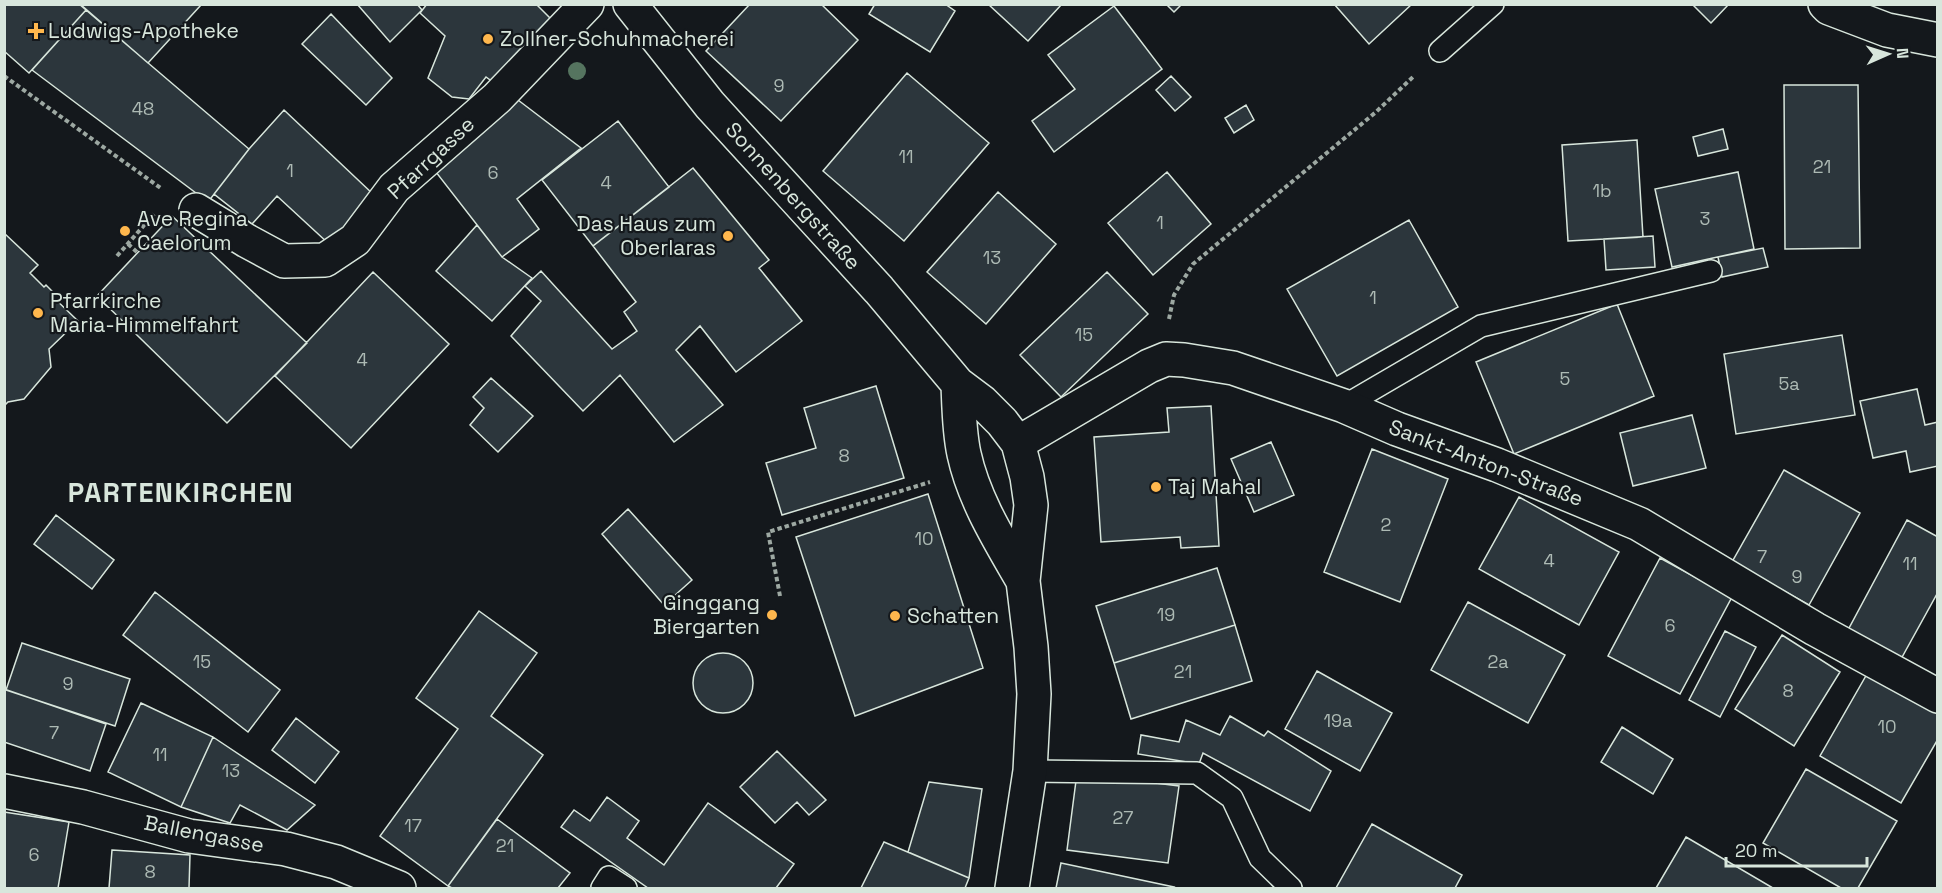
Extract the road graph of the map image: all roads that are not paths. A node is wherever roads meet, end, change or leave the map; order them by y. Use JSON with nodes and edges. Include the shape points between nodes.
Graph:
{"nodes":[{"id":1,"x":587,"y":4,"type":"edge"},
{"id":2,"x":630,"y":4,"type":"edge"},
{"id":3,"x":1493,"y":4,"type":"edge"},
{"id":4,"x":1825,"y":4,"type":"edge"},
{"id":5,"x":1938,"y":40,"type":"edge"},
{"id":6,"x":1440,"y":51,"type":"road end"},
{"id":7,"x":196,"y":210,"type":"road end"},
{"id":8,"x":1711,"y":271,"type":"dead end"},
{"id":9,"x":958,"y":384,"type":"junction"},
{"id":10,"x":1344,"y":406,"type":"junction"},
{"id":11,"x":1018,"y":443,"type":"junction"},
{"id":12,"x":1023,"y":581,"type":"junction"},
{"id":13,"x":1938,"y":696,"type":"edge"},
{"id":14,"x":1030,"y":771,"type":"junction"},
{"id":15,"x":4,"y":790,"type":"edge"},
{"id":16,"x":399,"y":888,"type":"edge"},
{"id":17,"x":602,"y":888,"type":"edge"},
{"id":18,"x":626,"y":888,"type":"edge"},
{"id":19,"x":1012,"y":888,"type":"edge"},
{"id":20,"x":1291,"y":888,"type":"edge"}],
"edges":[{"from":1,"to":7,"type":"street","name":"Pfarrgasse","via":[[497,98],[394,188],[355,240],[325,260],[284,261]]},
{"from":2,"to":9,"type":"street","name":"Sonnenbergstraße","via":[[710,105],[879,290]]},
{"from":3,"to":6,"type":"lane"},
{"from":4,"to":5,"type":"street","via":[[1887,30]]},
{"from":8,"to":10,"type":"lane","via":[[1481,326]]},
{"from":9,"to":11,"type":"street","name":"Sonnenbergstraße","via":[[995,415]]},
{"from":9,"to":12,"type":"street","name":"Sonnenbergstraße","via":[[968,471],[987,516]]},
{"from":10,"to":11,"type":"street","name":"Sankt-Anton-Straße","via":[[1233,368],[1166,359]]},
{"from":10,"to":13,"type":"street","name":"Sankt-Anton-Straße","via":[[1639,524],[1815,629]]},
{"from":11,"to":12,"type":"street","name":"Sonnenbergstraße","via":[[1031,505]]},
{"from":12,"to":14,"type":"street","name":"Sonnenbergstraße","via":[[1034,694]]},
{"from":14,"to":19,"type":"street","name":"Sonnenbergstraße"},
{"from":14,"to":20,"type":"lane","via":[[1197,773],[1233,798],[1260,858]]},
{"from":15,"to":16,"type":"street","name":"Ballengasse","via":[[189,836],[286,849],[336,862]]},
{"from":17,"to":18,"type":"lane","via":[[609,878]]}]}
